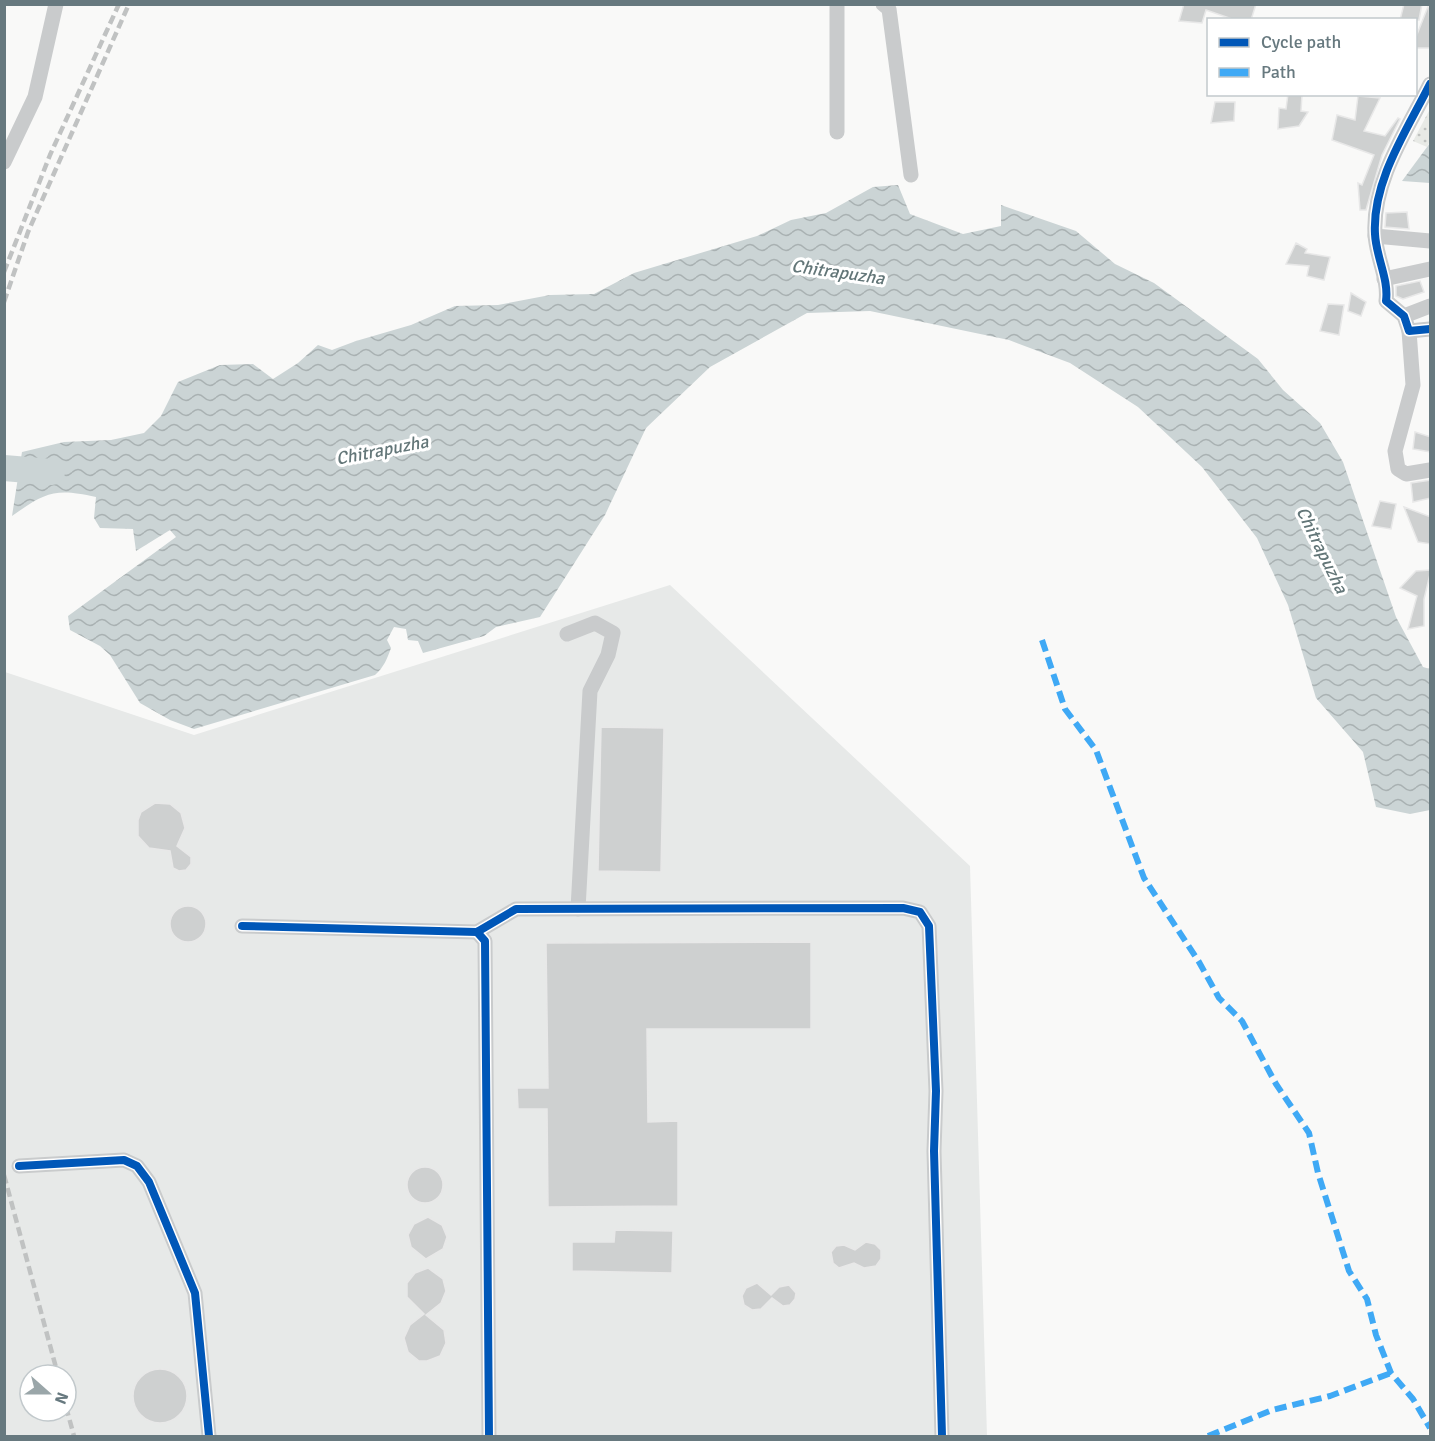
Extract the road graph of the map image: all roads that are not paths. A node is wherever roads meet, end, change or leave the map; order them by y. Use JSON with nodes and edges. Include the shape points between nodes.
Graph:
{"nodes":[{"id":1,"x":56,"y":4,"type":"edge"},
{"id":2,"x":837,"y":4,"type":"edge"},
{"id":3,"x":883,"y":4,"type":"edge"},
{"id":4,"x":1431,"y":84,"type":"edge"},
{"id":5,"x":837,"y":132,"type":"dead end"},
{"id":6,"x":4,"y":162,"type":"edge"},
{"id":7,"x":911,"y":175,"type":"dead end"},
{"id":8,"x":1375,"y":236,"type":"junction"},
{"id":9,"x":1431,"y":241,"type":"edge"},
{"id":10,"x":1431,"y":269,"type":"edge"},
{"id":11,"x":1384,"y":279,"type":"junction"},
{"id":12,"x":1431,"y":306,"type":"edge"},
{"id":13,"x":1406,"y":324,"type":"junction"},
{"id":14,"x":1431,"y":329,"type":"edge"},
{"id":15,"x":1431,"y":471,"type":"edge"},
{"id":16,"x":567,"y":634,"type":"dead end"},
{"id":17,"x":578,"y":909,"type":"junction"},
{"id":18,"x":242,"y":926,"type":"dead end"},
{"id":19,"x":477,"y":932,"type":"junction"},
{"id":20,"x":19,"y":1166,"type":"dead end"},
{"id":21,"x":209,"y":1437,"type":"edge"},
{"id":22,"x":489,"y":1437,"type":"edge"},
{"id":23,"x":942,"y":1437,"type":"edge"}],
"edges":[{"from":1,"to":6,"type":"street","via":[[34,97]]},
{"from":2,"to":5,"type":"street"},
{"from":3,"to":7,"type":"street","via":[[889,9]]},
{"from":4,"to":8,"type":"street","via":[[1388,167],[1375,211]]},
{"from":8,"to":9,"type":"street"},
{"from":8,"to":11,"type":"street"},
{"from":10,"to":11,"type":"street"},
{"from":11,"to":13,"type":"street","via":[[1388,289],[1386,301]]},
{"from":12,"to":13,"type":"street"},
{"from":13,"to":14,"type":"street"},
{"from":13,"to":15,"type":"street","via":[[1413,385],[1395,451],[1398,469],[1406,474]]},
{"from":16,"to":17,"type":"street","via":[[595,623],[613,633],[608,655],[590,691]]},
{"from":17,"to":19,"type":"street","via":[[516,909]]},
{"from":17,"to":23,"type":"street","via":[[903,908],[920,912],[929,926],[936,1079],[934,1151]]},
{"from":18,"to":19,"type":"street"},
{"from":19,"to":22,"type":"street","via":[[485,941]]},
{"from":20,"to":21,"type":"street","via":[[124,1160],[137,1166],[149,1182],[195,1293]]}]}
